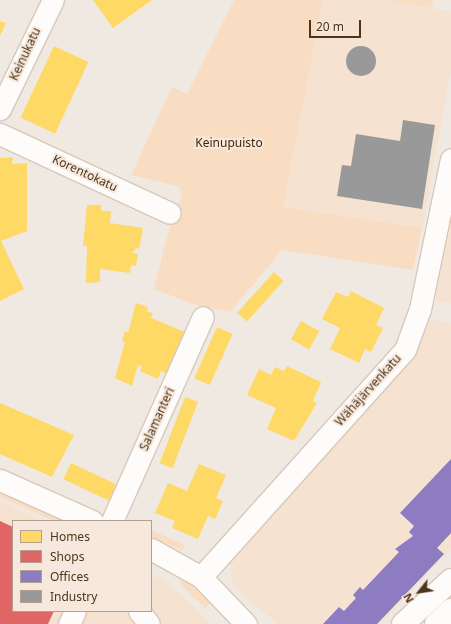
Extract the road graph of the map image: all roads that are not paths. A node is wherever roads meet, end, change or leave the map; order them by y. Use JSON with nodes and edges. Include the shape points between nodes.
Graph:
{"nodes":[{"id":1,"x":53,"y":0,"type":"edge"},
{"id":2,"x":0,"y":109,"type":"edge"},
{"id":3,"x":0,"y":134,"type":"edge"},
{"id":4,"x":451,"y":160,"type":"edge"},
{"id":5,"x":170,"y":213,"type":"dead end"},
{"id":6,"x":202,"y":317,"type":"dead end"},
{"id":7,"x":0,"y":480,"type":"edge"},
{"id":8,"x":90,"y":520,"type":"edge"},
{"id":9,"x":112,"y":520,"type":"edge"},
{"id":10,"x":152,"y":550,"type":"edge"},
{"id":11,"x":201,"y":577,"type":"junction"},
{"id":12,"x":451,"y":580,"type":"edge"},
{"id":13,"x":451,"y":610,"type":"edge"},
{"id":14,"x":74,"y":612,"type":"edge"},
{"id":15,"x":140,"y":612,"type":"edge"},
{"id":16,"x":246,"y":622,"type":"edge"},
{"id":17,"x":69,"y":624,"type":"edge"},
{"id":18,"x":149,"y":624,"type":"edge"},
{"id":19,"x":403,"y":624,"type":"edge"},
{"id":20,"x":436,"y":624,"type":"edge"}],
"edges":[{"from":1,"to":2,"type":"street","name":"Keinukatu"},
{"from":3,"to":5,"type":"street","name":"Korentokatu"},
{"from":4,"to":11,"type":"street","name":"Wähäjärvenkatu","via":[[420,309],[405,350]]},
{"from":6,"to":9,"type":"street","name":"Salamanteri"},
{"from":7,"to":8,"type":"street"},
{"from":10,"to":11,"type":"street"},
{"from":11,"to":16,"type":"street"},
{"from":12,"to":19,"type":"main road"},
{"from":13,"to":20,"type":"main road"},
{"from":14,"to":17,"type":"street"},
{"from":15,"to":18,"type":"street"}]}
